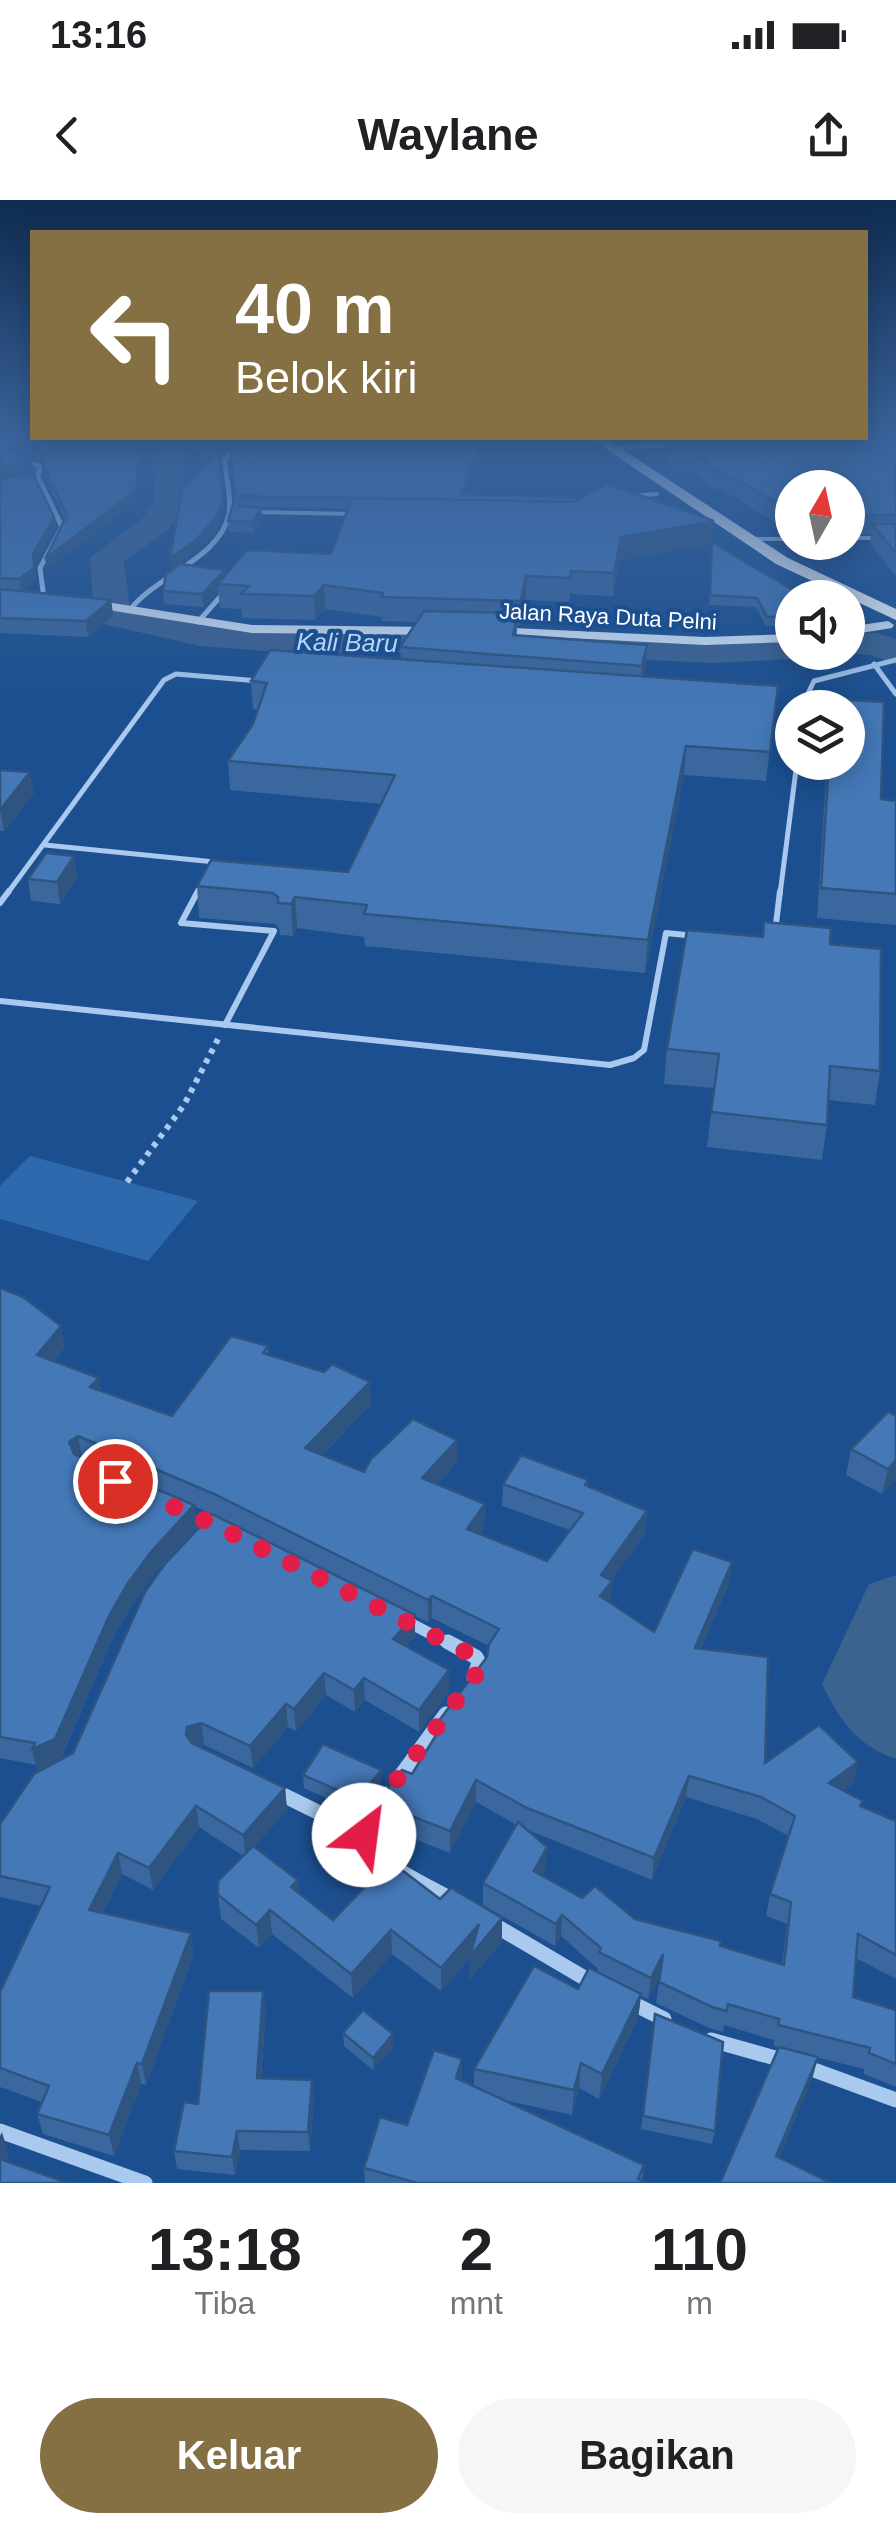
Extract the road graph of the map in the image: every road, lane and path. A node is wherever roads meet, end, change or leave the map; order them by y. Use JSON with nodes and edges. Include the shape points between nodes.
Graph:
{"nodes":[{"id":1,"x":62,"y":527,"type":"edge"},
{"id":2,"x":223,"y":527,"type":"edge"},
{"id":3,"x":706,"y":527,"type":"edge"},
{"id":4,"x":729,"y":527,"type":"edge"},
{"id":5,"x":865,"y":538,"type":"edge"},
{"id":6,"x":896,"y":538,"type":"edge"},
{"id":7,"x":747,"y":539,"type":"junction"},
{"id":8,"x":775,"y":539,"type":"edge"},
{"id":9,"x":239,"y":578,"type":"edge"},
{"id":10,"x":792,"y":580,"type":"edge"},
{"id":11,"x":29,"y":598,"type":"edge"},
{"id":12,"x":65,"y":601,"type":"junction"},
{"id":13,"x":127,"y":609,"type":"junction"},
{"id":14,"x":865,"y":611,"type":"edge"},
{"id":15,"x":892,"y":618,"type":"edge"},
{"id":16,"x":198,"y":622,"type":"junction"},
{"id":17,"x":865,"y":626,"type":"edge"},
{"id":18,"x":446,"y":630,"type":"edge"},
{"id":19,"x":474,"y":630,"type":"edge"},
{"id":20,"x":775,"y":639,"type":"edge"},
{"id":21,"x":896,"y":660,"type":"edge"},
{"id":22,"x":874,"y":664,"type":"junction"},
{"id":23,"x":266,"y":670,"type":"edge"},
{"id":24,"x":810,"y":690,"type":"edge"},
{"id":25,"x":896,"y":694,"type":"edge"},
{"id":26,"x":795,"y":780,"type":"edge"},
{"id":27,"x":45,"y":845,"type":"junction"},
{"id":28,"x":0,"y":903,"type":"edge"},
{"id":29,"x":702,"y":936,"type":"edge"},
{"id":30,"x":774,"y":942,"type":"edge"},
{"id":31,"x":0,"y":1001,"type":"edge"},
{"id":32,"x":225,"y":1025,"type":"junction"},
{"id":33,"x":127,"y":1182,"type":"dead end"},
{"id":34,"x":388,"y":1613,"type":"edge"},
{"id":35,"x":467,"y":1687,"type":"edge"},
{"id":36,"x":456,"y":1702,"type":"edge"},
{"id":37,"x":266,"y":1787,"type":"edge"},
{"id":38,"x":364,"y":1835,"type":"junction"},
{"id":39,"x":673,"y":2024,"type":"edge"},
{"id":40,"x":689,"y":2031,"type":"edge"},
{"id":41,"x":896,"y":2100,"type":"edge"},
{"id":42,"x":0,"y":2131,"type":"edge"},
{"id":43,"x":145,"y":2183,"type":"edge"}],
"edges":[{"from":1,"to":12,"type":"street","via":[[37,583]]},
{"from":2,"to":13,"type":"street","via":[[218,538],[152,583]]},
{"from":3,"to":10,"type":"highway"},
{"from":4,"to":7,"type":"highway"},
{"from":5,"to":6,"type":"lane"},
{"from":7,"to":8,"type":"lane"},
{"from":7,"to":15,"type":"highway"},
{"from":9,"to":16,"type":"street"},
{"from":11,"to":12,"type":"main road"},
{"from":12,"to":13,"type":"main road"},
{"from":13,"to":16,"type":"main road"},
{"from":14,"to":15,"type":"highway"},
{"from":15,"to":17,"type":"main road"},
{"from":16,"to":18,"type":"main road","via":[[286,630]]},
{"from":19,"to":20,"type":"main road","name":"Jalan Raya Duta Pelni"},
{"from":21,"to":22,"type":"lane"},
{"from":22,"to":24,"type":"lane","via":[[814,681]]},
{"from":22,"to":25,"type":"lane"},
{"from":23,"to":27,"type":"lane","via":[[260,681],[176,674],[164,680]]},
{"from":26,"to":30,"type":"lane"},
{"from":27,"to":28,"type":"lane"},
{"from":27,"to":32,"type":"lane","via":[[215,862],[180,923],[274,932]]},
{"from":29,"to":32,"type":"lane","via":[[666,933],[644,1050],[610,1064]]},
{"from":31,"to":32,"type":"lane"},
{"from":32,"to":33,"type":"path","via":[[184,1105]]},
{"from":34,"to":35,"type":"street","via":[[476,1657],[478,1672]]},
{"from":36,"to":38,"type":"street","via":[[366,1821]]},
{"from":37,"to":38,"type":"street"},
{"from":38,"to":39,"type":"street","via":[[371,1851]]},
{"from":40,"to":41,"type":"street","via":[[837,2075]]},
{"from":42,"to":43,"type":"street"}]}
